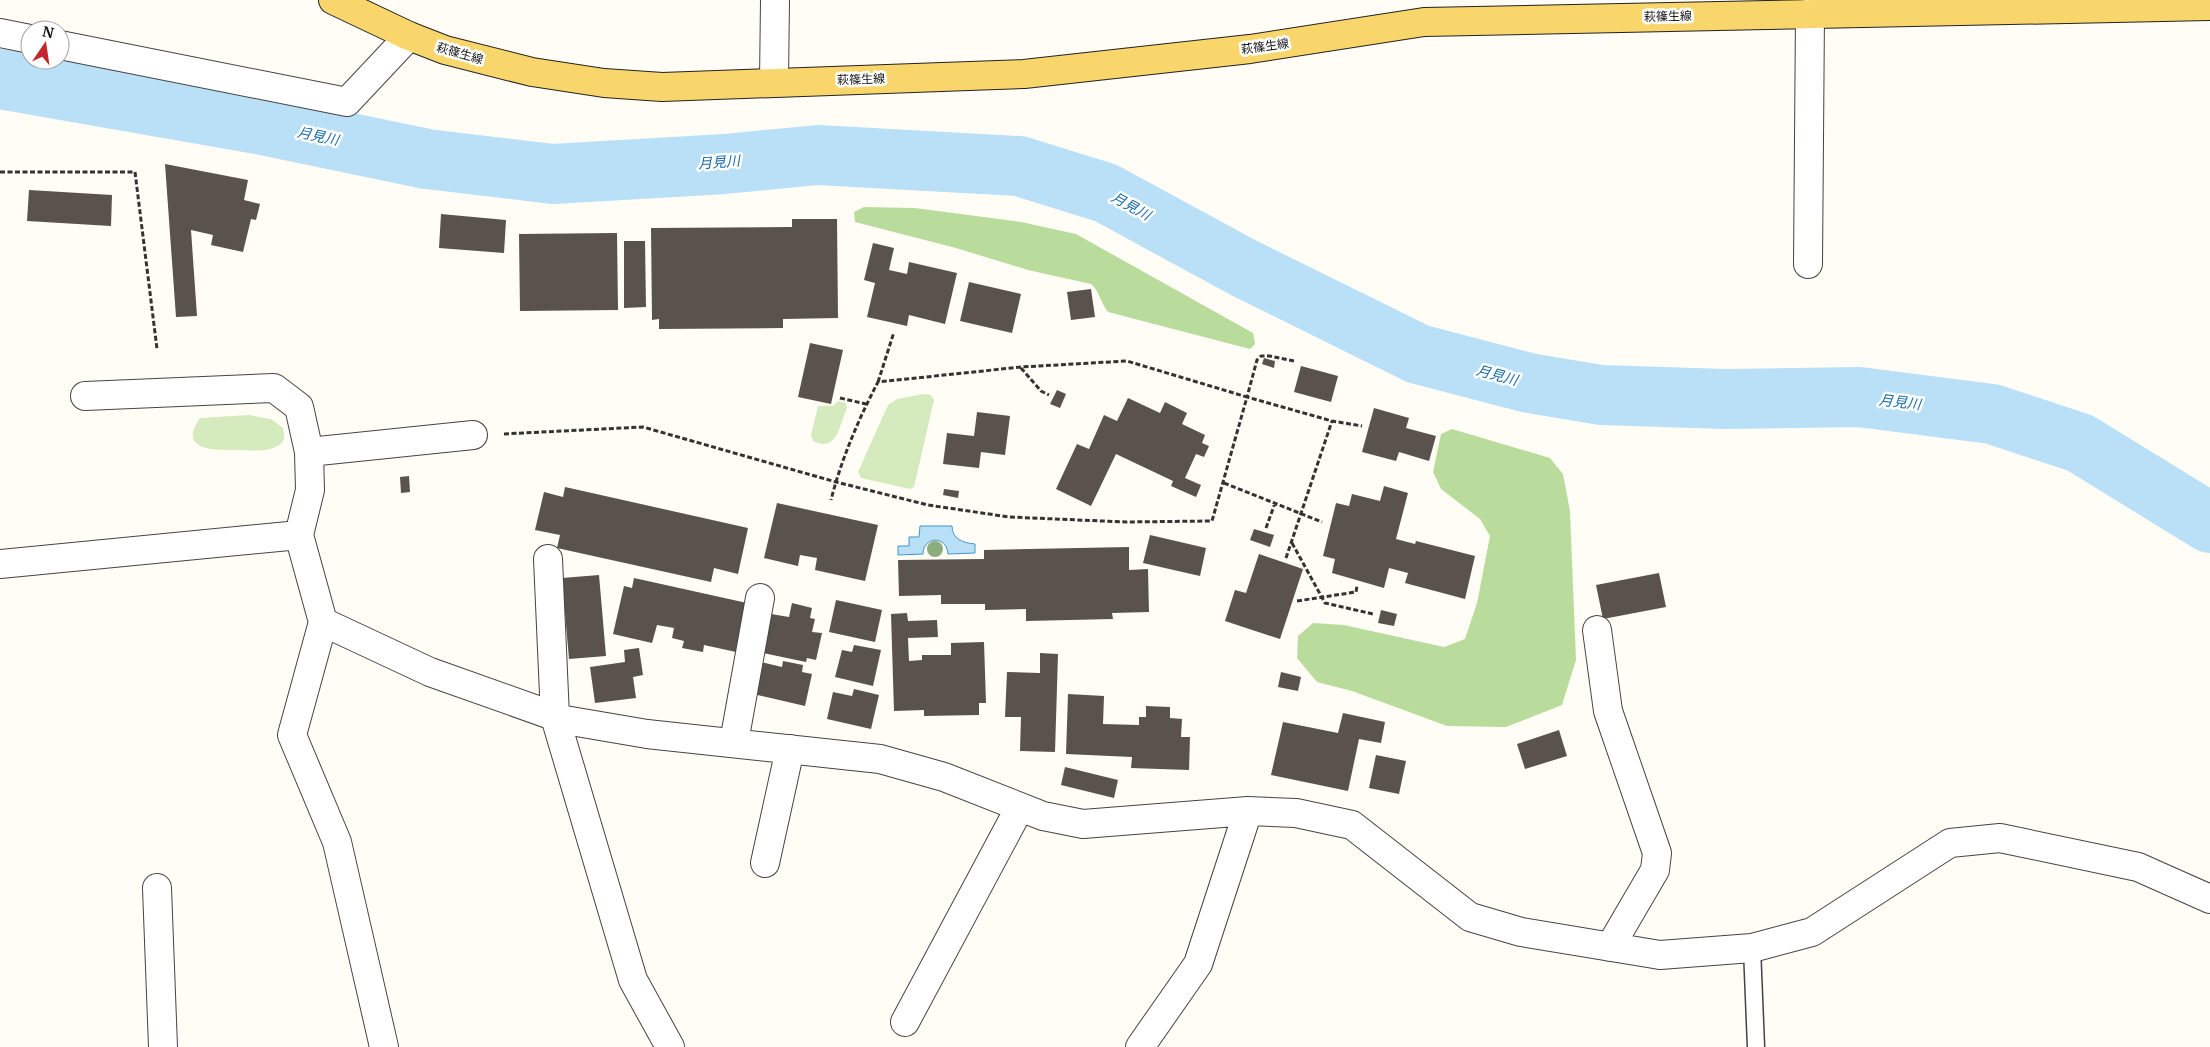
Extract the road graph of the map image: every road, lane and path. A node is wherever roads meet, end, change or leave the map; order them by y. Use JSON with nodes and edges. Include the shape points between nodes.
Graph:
{"nodes":[{"id":1,"x":333,"y":0,"type":"edge"},
{"id":2,"x":775,"y":0,"type":"edge"},
{"id":3,"x":2071,"y":4,"type":"edge"},
{"id":4,"x":2210,"y":6,"type":"edge"},
{"id":5,"x":1810,"y":13,"type":"junction"},
{"id":6,"x":0,"y":32,"type":"edge"},
{"id":7,"x":409,"y":36,"type":"junction"},
{"id":8,"x":20,"y":37,"type":"edge"},
{"id":9,"x":70,"y":47,"type":"edge"},
{"id":10,"x":774,"y":81,"type":"junction"},
{"id":11,"x":0,"y":172,"type":"edge"},
{"id":12,"x":1808,"y":264,"type":"dead end"},
{"id":13,"x":894,"y":332,"type":"dead end"},
{"id":14,"x":157,"y":348,"type":"dead end"},
{"id":15,"x":1294,"y":361,"type":"dead end"},
{"id":16,"x":1021,"y":367,"type":"junction"},
{"id":17,"x":878,"y":382,"type":"junction"},
{"id":18,"x":1049,"y":395,"type":"dead end"},
{"id":19,"x":85,"y":396,"type":"dead end"},
{"id":20,"x":840,"y":398,"type":"dead end"},
{"id":21,"x":1247,"y":398,"type":"junction"},
{"id":22,"x":866,"y":404,"type":"junction"},
{"id":23,"x":1332,"y":420,"type":"junction"},
{"id":24,"x":1362,"y":426,"type":"dead end"},
{"id":25,"x":473,"y":435,"type":"joint"},
{"id":26,"x":309,"y":452,"type":"junction"},
{"id":27,"x":836,"y":482,"type":"junction"},
{"id":28,"x":1224,"y":483,"type":"junction"},
{"id":29,"x":831,"y":500,"type":"dead end"},
{"id":30,"x":1275,"y":503,"type":"junction"},
{"id":31,"x":1302,"y":515,"type":"junction"},
{"id":32,"x":1322,"y":522,"type":"dead end"},
{"id":33,"x":1266,"y":528,"type":"dead end"},
{"id":34,"x":299,"y":535,"type":"junction"},
{"id":35,"x":1292,"y":542,"type":"junction"},
{"id":36,"x":1286,"y":558,"type":"dead end"},
{"id":37,"x":548,"y":559,"type":"dead end"},
{"id":38,"x":0,"y":564,"type":"edge"},
{"id":39,"x":1357,"y":586,"type":"dead end"},
{"id":40,"x":1320,"y":597,"type":"junction"},
{"id":41,"x":760,"y":598,"type":"dead end"},
{"id":42,"x":1298,"y":600,"type":"dead end"},
{"id":43,"x":1374,"y":614,"type":"dead end"},
{"id":44,"x":323,"y":622,"type":"junction"},
{"id":45,"x":1597,"y":630,"type":"dead end"},
{"id":46,"x":555,"y":717,"type":"junction"},
{"id":47,"x":734,"y":742,"type":"junction"},
{"id":48,"x":790,"y":749,"type":"junction"},
{"id":49,"x":1020,"y":807,"type":"junction"},
{"id":50,"x":1248,"y":811,"type":"junction"},
{"id":51,"x":765,"y":863,"type":"dead end"},
{"id":52,"x":157,"y":888,"type":"dead end"},
{"id":53,"x":2210,"y":900,"type":"edge"},
{"id":54,"x":1610,"y":947,"type":"junction"},
{"id":55,"x":1752,"y":948,"type":"junction"},
{"id":56,"x":905,"y":1022,"type":"dead end"},
{"id":57,"x":163,"y":1047,"type":"edge"},
{"id":58,"x":384,"y":1047,"type":"edge"},
{"id":59,"x":670,"y":1047,"type":"edge"},
{"id":60,"x":1140,"y":1047,"type":"edge"},
{"id":61,"x":1756,"y":1047,"type":"edge"}],
"edges":[{"from":1,"to":7,"type":"main road","name":"萩篠生線"},
{"from":2,"to":10,"type":"street"},
{"from":3,"to":4,"type":"main road","name":"萩篠生線"},
{"from":3,"to":5,"type":"main road","name":"萩篠生線"},
{"from":5,"to":10,"type":"main road","name":"萩篠生線","via":[[1424,22],[1250,49],[1024,74]]},
{"from":5,"to":12,"type":"street"},
{"from":6,"to":8,"type":"street"},
{"from":7,"to":9,"type":"street","via":[[347,102]]},
{"from":7,"to":10,"type":"main road","name":"萩篠生線","via":[[446,50],[532,72],[604,83],[662,87]]},
{"from":11,"to":14,"type":"path","via":[[135,172]]},
{"from":13,"to":17,"type":"path"},
{"from":15,"to":21,"type":"path","via":[[1261,356],[1257,360]]},
{"from":16,"to":17,"type":"path"},
{"from":16,"to":18,"type":"path","via":[[1041,391]]},
{"from":16,"to":21,"type":"path","via":[[1127,360]]},
{"from":17,"to":22,"type":"path"},
{"from":19,"to":26,"type":"street","via":[[274,388],[299,407]]},
{"from":20,"to":22,"type":"path"},
{"from":21,"to":23,"type":"path"},
{"from":21,"to":28,"type":"path"},
{"from":22,"to":27,"type":"path"},
{"from":23,"to":24,"type":"path"},
{"from":23,"to":31,"type":"path"},
{"from":25,"to":26,"type":"street"},
{"from":25,"to":27,"type":"path","via":[[643,427]]},
{"from":26,"to":34,"type":"street","via":[[310,490]]},
{"from":27,"to":28,"type":"path","via":[[928,505],[1009,517],[1126,522],[1212,520]]},
{"from":27,"to":29,"type":"path"},
{"from":28,"to":30,"type":"path"},
{"from":30,"to":31,"type":"path"},
{"from":30,"to":33,"type":"path"},
{"from":31,"to":32,"type":"path"},
{"from":31,"to":35,"type":"path"},
{"from":34,"to":38,"type":"street"},
{"from":34,"to":44,"type":"street"},
{"from":35,"to":36,"type":"path"},
{"from":35,"to":40,"type":"path"},
{"from":37,"to":46,"type":"street"},
{"from":39,"to":40,"type":"path","via":[[1356,592]]},
{"from":40,"to":42,"type":"path"},
{"from":40,"to":43,"type":"path","via":[[1325,604]]},
{"from":41,"to":47,"type":"street"},
{"from":44,"to":46,"type":"street","via":[[430,672]]},
{"from":44,"to":58,"type":"street","via":[[292,735],[337,842]]},
{"from":45,"to":54,"type":"street","via":[[1608,711],[1657,853],[1655,870]]},
{"from":46,"to":47,"type":"street","via":[[648,734]]},
{"from":46,"to":59,"type":"street","via":[[633,980]]},
{"from":47,"to":48,"type":"street"},
{"from":48,"to":49,"type":"street","via":[[880,759],[944,777]]},
{"from":48,"to":51,"type":"street"},
{"from":49,"to":50,"type":"street","via":[[1043,816],[1083,824]]},
{"from":49,"to":56,"type":"street"},
{"from":50,"to":54,"type":"street","via":[[1296,813],[1352,825],[1470,916],[1521,932]]},
{"from":50,"to":60,"type":"street","via":[[1198,964]]},
{"from":52,"to":57,"type":"street"},
{"from":53,"to":55,"type":"street","via":[[2138,867],[2000,838],[1958,842],[1950,843],[1812,932]]},
{"from":54,"to":55,"type":"street","via":[[1660,955]]},
{"from":55,"to":61,"type":"lane"}]}
